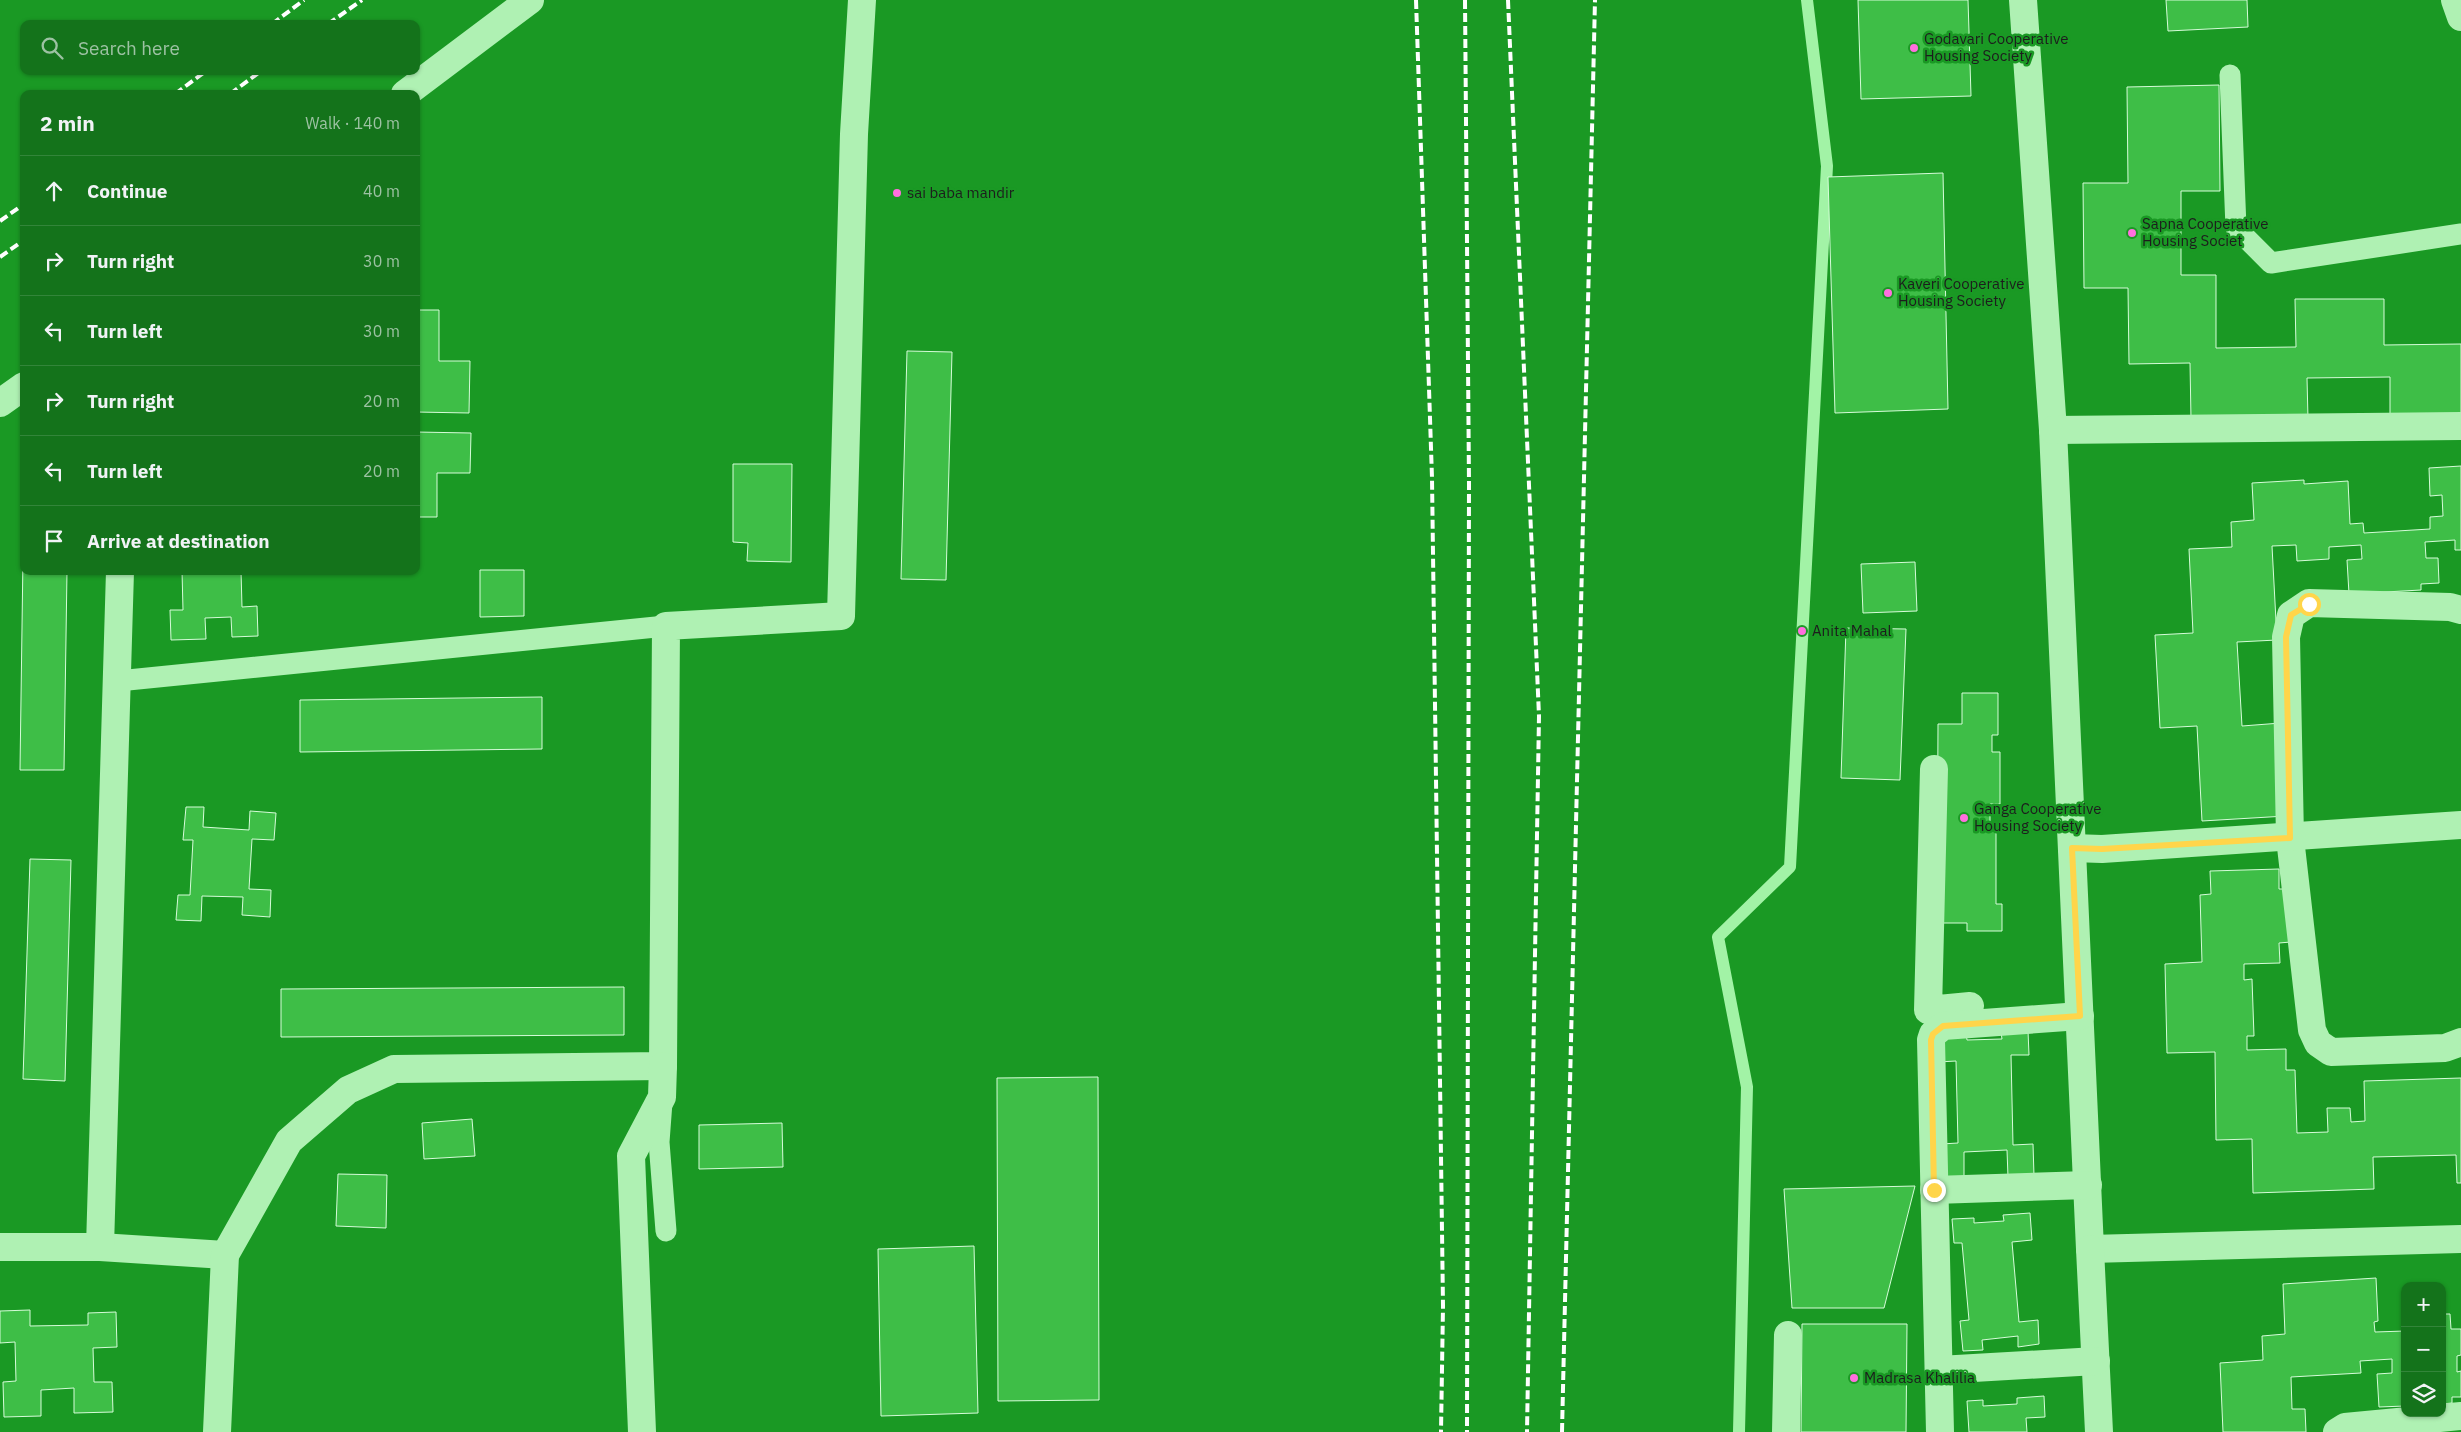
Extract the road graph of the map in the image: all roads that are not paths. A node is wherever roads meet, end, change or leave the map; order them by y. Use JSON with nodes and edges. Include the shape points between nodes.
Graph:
{"nodes":[{"id":1,"x":530,"y":0,"type":"edge"},
{"id":2,"x":862,"y":0,"type":"edge"},
{"id":3,"x":2023,"y":0,"type":"edge"},
{"id":4,"x":2455,"y":0,"type":"edge"},
{"id":5,"x":2461,"y":17,"type":"edge"},
{"id":6,"x":2230,"y":75,"type":"dead end"},
{"id":7,"x":410,"y":90,"type":"edge"},
{"id":8,"x":2461,"y":234,"type":"edge"},
{"id":9,"x":20,"y":389,"type":"edge"},
{"id":10,"x":0,"y":403,"type":"edge"},
{"id":11,"x":2461,"y":426,"type":"edge"},
{"id":12,"x":2053,"y":430,"type":"junction"},
{"id":13,"x":120,"y":575,"type":"edge"},
{"id":14,"x":2461,"y":610,"type":"edge"},
{"id":15,"x":666,"y":626,"type":"junction"},
{"id":16,"x":118,"y":681,"type":"junction"},
{"id":17,"x":1934,"y":769,"type":"dead end"},
{"id":18,"x":2461,"y":825,"type":"edge"},
{"id":19,"x":2290,"y":838,"type":"junction"},
{"id":20,"x":2072,"y":848,"type":"junction"},
{"id":21,"x":2080,"y":1007,"type":"junction"},
{"id":22,"x":2461,"y":1042,"type":"edge"},
{"id":23,"x":663,"y":1066,"type":"junction"},
{"id":24,"x":662,"y":1097,"type":"junction"},
{"id":25,"x":2088,"y":1185,"type":"junction"},
{"id":26,"x":1934,"y":1190,"type":"junction"},
{"id":27,"x":666,"y":1231,"type":"dead end"},
{"id":28,"x":2461,"y":1240,"type":"edge"},
{"id":29,"x":0,"y":1247,"type":"edge"},
{"id":30,"x":100,"y":1247,"type":"junction"},
{"id":31,"x":2090,"y":1249,"type":"junction"},
{"id":32,"x":225,"y":1255,"type":"junction"},
{"id":33,"x":1788,"y":1335,"type":"dead end"},
{"id":34,"x":2096,"y":1361,"type":"junction"},
{"id":35,"x":1939,"y":1370,"type":"junction"},
{"id":36,"x":2461,"y":1416,"type":"edge"},
{"id":37,"x":217,"y":1432,"type":"edge"},
{"id":38,"x":642,"y":1432,"type":"edge"},
{"id":39,"x":1786,"y":1432,"type":"edge"},
{"id":40,"x":1940,"y":1432,"type":"edge"},
{"id":41,"x":2099,"y":1432,"type":"edge"},
{"id":42,"x":2337,"y":1432,"type":"edge"}],
"edges":[{"from":1,"to":7,"type":"street"},
{"from":2,"to":15,"type":"street","via":[[854,134],[841,616]]},
{"from":3,"to":12,"type":"street"},
{"from":4,"to":5,"type":"street"},
{"from":6,"to":8,"type":"lane","via":[[2236,228],[2270,263]]},
{"from":9,"to":10,"type":"street"},
{"from":11,"to":12,"type":"street"},
{"from":12,"to":20,"type":"street"},
{"from":13,"to":16,"type":"street"},
{"from":14,"to":19,"type":"street","via":[[2450,607],[2309,604],[2291,615],[2286,637]]},
{"from":15,"to":16,"type":"lane"},
{"from":15,"to":23,"type":"street"},
{"from":16,"to":30,"type":"street"},
{"from":17,"to":21,"type":"street","via":[[1928,1010]]},
{"from":18,"to":19,"type":"street"},
{"from":19,"to":20,"type":"street"},
{"from":19,"to":22,"type":"street","via":[[2312,1030],[2318,1043],[2331,1052],[2445,1048]]},
{"from":20,"to":21,"type":"street"},
{"from":21,"to":25,"type":"street"},
{"from":21,"to":26,"type":"street","via":[[1943,1026],[1933,1034]]},
{"from":23,"to":24,"type":"street"},
{"from":23,"to":32,"type":"street","via":[[394,1069],[348,1090],[290,1141]]},
{"from":24,"to":27,"type":"lane","via":[[659,1142]]},
{"from":24,"to":38,"type":"street","via":[[631,1156]]},
{"from":25,"to":26,"type":"street"},
{"from":25,"to":31,"type":"street"},
{"from":26,"to":35,"type":"street"},
{"from":28,"to":31,"type":"street"},
{"from":29,"to":30,"type":"street"},
{"from":30,"to":32,"type":"street"},
{"from":31,"to":34,"type":"street"},
{"from":32,"to":37,"type":"street"},
{"from":33,"to":39,"type":"street"},
{"from":34,"to":35,"type":"street"},
{"from":34,"to":41,"type":"street"},
{"from":35,"to":40,"type":"street"},
{"from":36,"to":42,"type":"street","via":[[2345,1426]]}]}
